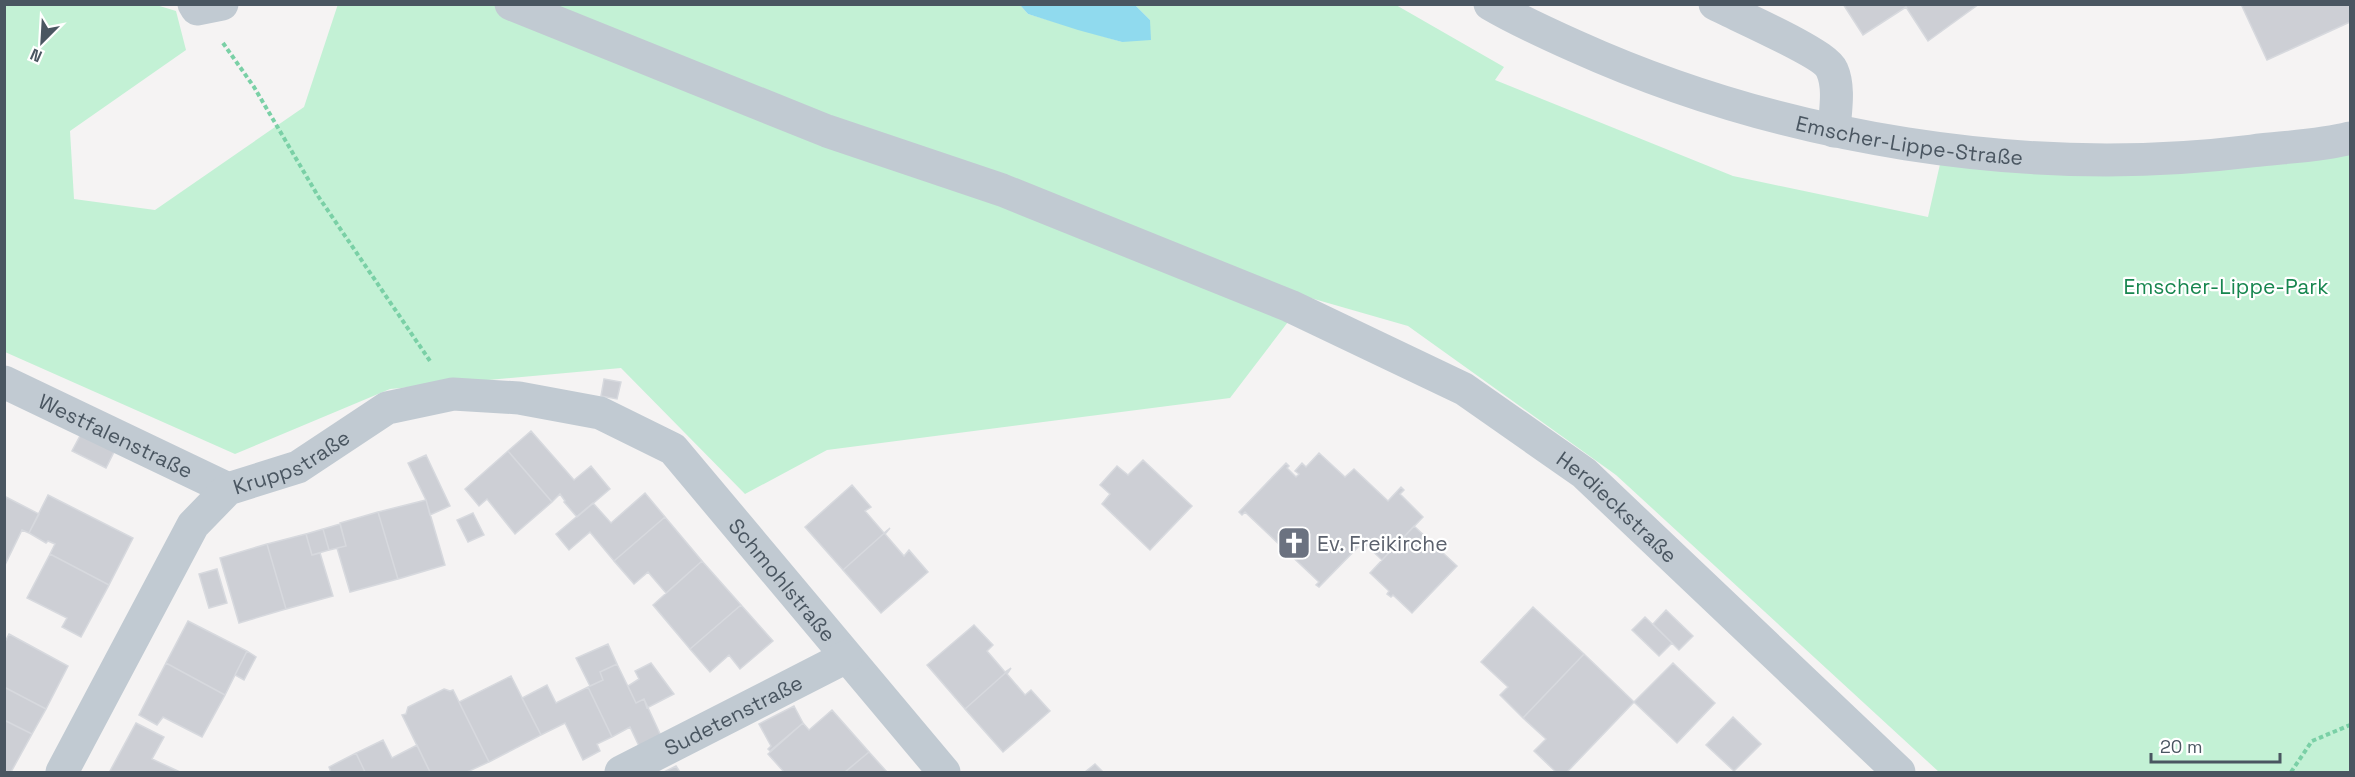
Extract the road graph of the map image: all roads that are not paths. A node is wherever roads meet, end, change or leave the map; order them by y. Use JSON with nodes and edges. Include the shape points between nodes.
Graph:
{"nodes":[{"id":1,"x":511,"y":4,"type":"edge"},
{"id":2,"x":1490,"y":4,"type":"edge"},
{"id":3,"x":1715,"y":4,"type":"edge"},
{"id":4,"x":1834,"y":131,"type":"junction"},
{"id":5,"x":2350,"y":138,"type":"edge"},
{"id":6,"x":4,"y":382,"type":"edge"},
{"id":7,"x":600,"y":413,"type":"joint"},
{"id":8,"x":228,"y":489,"type":"junction"},
{"id":9,"x":846,"y":657,"type":"junction"},
{"id":10,"x":62,"y":772,"type":"edge"},
{"id":11,"x":621,"y":772,"type":"edge"},
{"id":12,"x":944,"y":772,"type":"edge"},
{"id":13,"x":1899,"y":772,"type":"edge"}],
"edges":[{"from":1,"to":13,"type":"street","name":"Herdieckstraße","via":[[827,131],[1002,190],[1290,306],[1464,389],[1584,473]]},
{"from":2,"to":4,"type":"street","name":"Emscher-Lippe-Straße","via":[[1616,64],[1725,103]]},
{"from":3,"to":4,"type":"street","via":[[1806,49],[1832,68],[1836,84]]},
{"from":4,"to":5,"type":"street","name":"Emscher-Lippe-Straße","via":[[1946,148],[2073,160],[2209,156]]},
{"from":6,"to":8,"type":"street","name":"Westfalenstraße"},
{"from":7,"to":8,"type":"street","name":"Kruppstraße","via":[[519,398],[453,394],[387,408],[298,467]]},
{"from":7,"to":9,"type":"street","name":"Schmohlstraße","via":[[673,449]]},
{"from":8,"to":10,"type":"street","name":"Kruppstraße","via":[[193,525]]},
{"from":9,"to":11,"type":"street","name":"Sudetenstraße"},
{"from":9,"to":12,"type":"street","name":"Schmohlstraße"}]}
